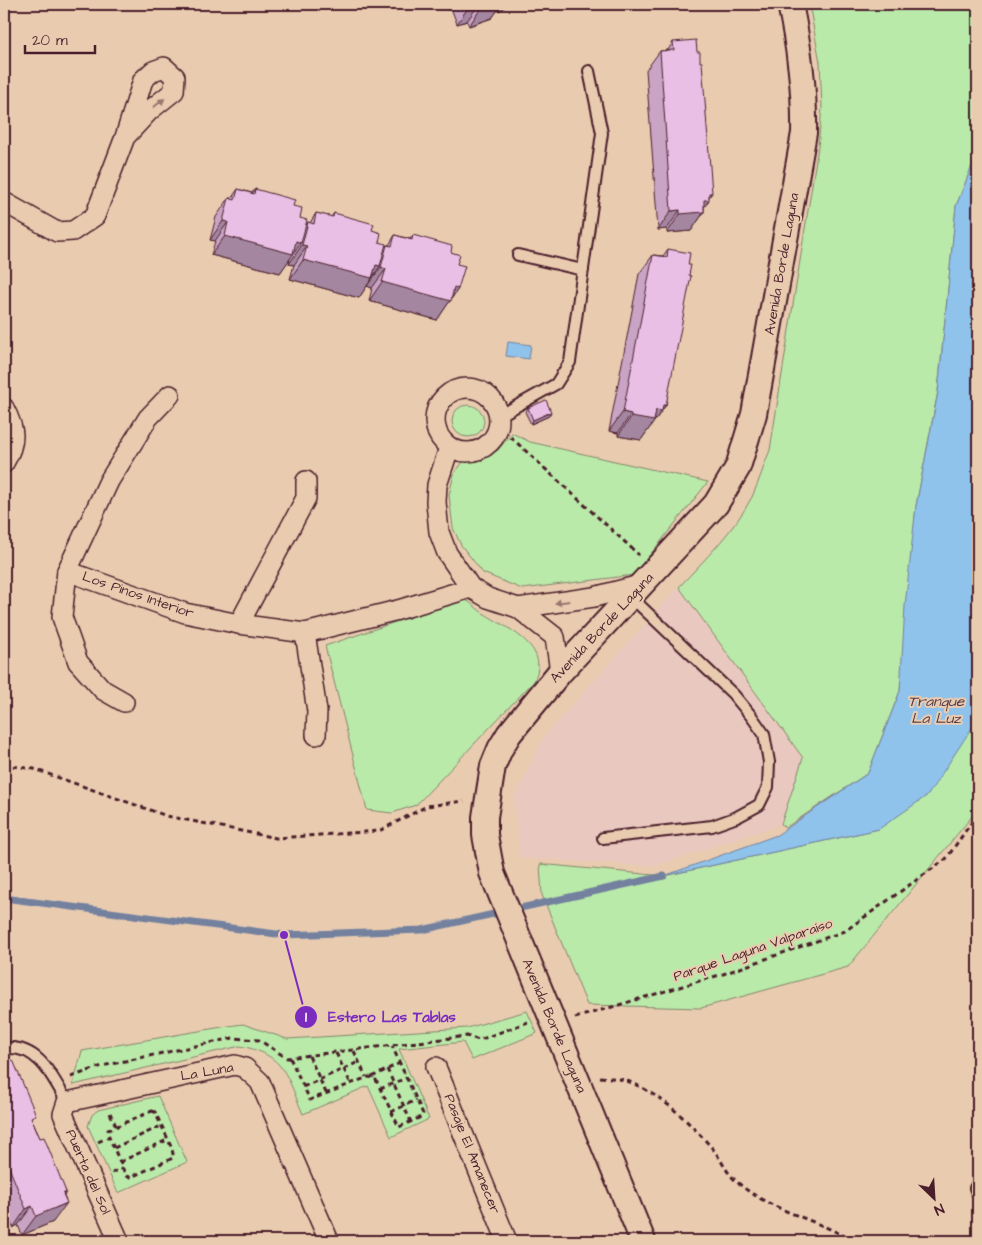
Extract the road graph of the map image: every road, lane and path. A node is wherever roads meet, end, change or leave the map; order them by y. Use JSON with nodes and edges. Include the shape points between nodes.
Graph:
{"nodes":[{"id":1,"x":790,"y":4,"type":"edge"},
{"id":2,"x":589,"y":71,"type":"dead end"},
{"id":3,"x":125,"y":137,"type":"dead end"},
{"id":4,"x":4,"y":202,"type":"edge"},
{"id":5,"x":518,"y":256,"type":"dead end"},
{"id":6,"x":583,"y":270,"type":"junction"},
{"id":7,"x":170,"y":395,"type":"dead end"},
{"id":8,"x":4,"y":408,"type":"edge"},
{"id":9,"x":499,"y":421,"type":"junction"},
{"id":10,"x":449,"y":448,"type":"junction"},
{"id":11,"x":4,"y":463,"type":"edge"},
{"id":12,"x":306,"y":481,"type":"dead end"},
{"id":13,"x":67,"y":571,"type":"junction"},
{"id":14,"x":644,"y":584,"type":"junction"},
{"id":15,"x":470,"y":588,"type":"junction"},
{"id":16,"x":594,"y":597,"type":"junction"},
{"id":17,"x":518,"y":608,"type":"junction"},
{"id":18,"x":616,"y":615,"type":"junction"},
{"id":19,"x":239,"y":624,"type":"junction"},
{"id":20,"x":305,"y":633,"type":"junction"},
{"id":21,"x":555,"y":637,"type":"junction"},
{"id":22,"x":591,"y":640,"type":"junction"},
{"id":23,"x":560,"y":672,"type":"junction"},
{"id":24,"x":124,"y":702,"type":"dead end"},
{"id":25,"x":316,"y":735,"type":"dead end"},
{"id":26,"x":4,"y":765,"type":"edge"},
{"id":27,"x":487,"y":798,"type":"junction"},
{"id":28,"x":978,"y":813,"type":"edge"},
{"id":29,"x":603,"y":838,"type":"dead end"},
{"id":30,"x":551,"y":1019,"type":"junction"},
{"id":31,"x":392,"y":1046,"type":"junction"},
{"id":32,"x":4,"y":1048,"type":"edge"},
{"id":33,"x":354,"y":1051,"type":"junction"},
{"id":34,"x":336,"y":1053,"type":"junction"},
{"id":35,"x":309,"y":1056,"type":"junction"},
{"id":36,"x":290,"y":1058,"type":"junction"},
{"id":37,"x":359,"y":1062,"type":"junction"},
{"id":38,"x":400,"y":1064,"type":"junction"},
{"id":39,"x":436,"y":1067,"type":"dead end"},
{"id":40,"x":343,"y":1069,"type":"junction"},
{"id":41,"x":387,"y":1069,"type":"junction"},
{"id":42,"x":575,"y":1074,"type":"junction"},
{"id":43,"x":372,"y":1076,"type":"junction"},
{"id":44,"x":366,"y":1077,"type":"junction"},
{"id":45,"x":406,"y":1078,"type":"junction"},
{"id":46,"x":320,"y":1080,"type":"junction"},
{"id":47,"x":56,"y":1083,"type":"junction"},
{"id":48,"x":394,"y":1083,"type":"junction"},
{"id":49,"x":351,"y":1084,"type":"junction"},
{"id":50,"x":303,"y":1087,"type":"junction"},
{"id":51,"x":380,"y":1089,"type":"junction"},
{"id":52,"x":326,"y":1095,"type":"junction"},
{"id":53,"x":416,"y":1100,"type":"junction"},
{"id":54,"x":67,"y":1102,"type":"junction"},
{"id":55,"x":404,"y":1106,"type":"junction"},
{"id":56,"x":391,"y":1112,"type":"junction"},
{"id":57,"x":113,"y":1118,"type":"dead end"},
{"id":58,"x":411,"y":1122,"type":"junction"},
{"id":59,"x":116,"y":1126,"type":"junction"},
{"id":60,"x":161,"y":1126,"type":"junction"},
{"id":61,"x":167,"y":1140,"type":"junction"},
{"id":62,"x":114,"y":1148,"type":"junction"},
{"id":63,"x":120,"y":1162,"type":"junction"},
{"id":64,"x":978,"y":1183,"type":"edge"},
{"id":65,"x":978,"y":1194,"type":"edge"},
{"id":66,"x":118,"y":1241,"type":"edge"},
{"id":67,"x":330,"y":1241,"type":"edge"},
{"id":68,"x":507,"y":1241,"type":"edge"},
{"id":69,"x":643,"y":1241,"type":"edge"},
{"id":70,"x":853,"y":1241,"type":"edge"}],
"edges":[{"from":1,"to":14,"type":"street","name":"Avenida Borde Laguna","via":[[805,99],[804,134],[750,432],[738,467],[716,504]]},
{"from":2,"to":6,"type":"lane","via":[[602,133]]},
{"from":3,"to":4,"type":"street","via":[[95,216],[73,231],[57,232]]},
{"from":5,"to":6,"type":"lane"},
{"from":6,"to":9,"type":"lane","via":[[570,362],[556,384]]},
{"from":7,"to":13,"type":"street","name":"Los Pinos Interior","via":[[148,418],[109,481]]},
{"from":8,"to":11,"type":"street","via":[[14,428],[11,451]]},
{"from":9,"to":10,"type":"street","via":[[495,436],[480,450],[469,453]]},
{"from":9,"to":10,"type":"street","via":[[490,396],[481,390],[460,388],[449,393],[441,400],[434,420],[436,431]]},
{"from":9,"to":14,"type":"path"},
{"from":10,"to":15,"type":"street","via":[[437,485],[438,522],[447,553]]},
{"from":12,"to":19,"type":"street","via":[[306,498]]},
{"from":13,"to":19,"type":"street","name":"Los Pinos Interior","via":[[185,613]]},
{"from":13,"to":24,"type":"street","name":"Los Pinos Interior","via":[[62,617],[78,662],[103,690]]},
{"from":14,"to":16,"type":"street"},
{"from":14,"to":18,"type":"street","name":"Avenida Borde Laguna"},
{"from":14,"to":29,"type":"lane","via":[[764,734],[769,762],[768,787],[759,805],[712,826]]},
{"from":15,"to":17,"type":"street"},
{"from":15,"to":20,"type":"street","name":"Los Pinos Interior"},
{"from":16,"to":17,"type":"street","one_way":true},
{"from":16,"to":18,"type":"street"},
{"from":17,"to":21,"type":"street"},
{"from":18,"to":22,"type":"street","name":"Avenida Borde Laguna"},
{"from":19,"to":20,"type":"street","name":"Los Pinos Interior"},
{"from":20,"to":25,"type":"street","via":[[317,711]]},
{"from":21,"to":22,"type":"street"},
{"from":21,"to":23,"type":"street"},
{"from":22,"to":23,"type":"street","name":"Avenida Borde Laguna"},
{"from":23,"to":27,"type":"street","name":"Avenida Borde Laguna","via":[[505,742],[493,766]]},
{"from":26,"to":27,"type":"path","via":[[34,769],[167,816],[276,838],[379,831],[427,806]]},
{"from":27,"to":30,"type":"street","name":"Avenida Borde Laguna","via":[[485,835],[492,873]]},
{"from":28,"to":30,"type":"path","name":"Parque Laguna Valparaíso","via":[[946,859],[845,931],[723,974]]},
{"from":30,"to":31,"type":"path","name":"Parque Laguna Valparaíso","via":[[479,1040],[467,1036]]},
{"from":30,"to":42,"type":"street","name":"Avenida Borde Laguna"},
{"from":31,"to":33,"type":"path","name":"Parque Laguna Valparaíso"},
{"from":31,"to":38,"type":"path"},
{"from":32,"to":47,"type":"lane","via":[[32,1054],[46,1065]]},
{"from":33,"to":34,"type":"path","name":"Parque Laguna Valparaíso"},
{"from":33,"to":37,"type":"path"},
{"from":34,"to":35,"type":"path","name":"Parque Laguna Valparaíso"},
{"from":34,"to":40,"type":"path"},
{"from":35,"to":36,"type":"path","name":"Parque Laguna Valparaíso"},
{"from":35,"to":46,"type":"path"},
{"from":36,"to":47,"type":"path","via":[[259,1040],[233,1038],[102,1066]]},
{"from":36,"to":50,"type":"path"},
{"from":37,"to":40,"type":"path"},
{"from":37,"to":44,"type":"path"},
{"from":38,"to":41,"type":"path"},
{"from":38,"to":45,"type":"path"},
{"from":39,"to":68,"type":"street","name":"Pasaje El Amanecer"},
{"from":40,"to":46,"type":"path"},
{"from":40,"to":49,"type":"path"},
{"from":41,"to":43,"type":"path"},
{"from":41,"to":48,"type":"path"},
{"from":42,"to":69,"type":"street","name":"Avenida Borde Laguna"},
{"from":42,"to":70,"type":"path","via":[[625,1080],[651,1092],[678,1112],[714,1150],[735,1180],[765,1201]]},
{"from":43,"to":44,"type":"path"},
{"from":43,"to":51,"type":"path"},
{"from":44,"to":49,"type":"path"},
{"from":45,"to":48,"type":"path"},
{"from":45,"to":53,"type":"path"},
{"from":46,"to":50,"type":"path"},
{"from":46,"to":52,"type":"path"},
{"from":47,"to":54,"type":"lane"},
{"from":48,"to":51,"type":"path"},
{"from":48,"to":55,"type":"path"},
{"from":49,"to":52,"type":"path"},
{"from":50,"to":52,"type":"path","via":[[310,1100]]},
{"from":51,"to":56,"type":"path"},
{"from":53,"to":55,"type":"path"},
{"from":53,"to":58,"type":"path","via":[[422,1116]]},
{"from":54,"to":66,"type":"street","name":"Puerta del Sol","via":[[63,1114]]},
{"from":54,"to":67,"type":"street","name":"La Luna","via":[[234,1065],[245,1068],[260,1082]]},
{"from":55,"to":56,"type":"path"},
{"from":55,"to":58,"type":"path"},
{"from":56,"to":58,"type":"path","via":[[398,1127]]},
{"from":57,"to":59,"type":"path"},
{"from":59,"to":60,"type":"path","via":[[148,1110],[155,1112]]},
{"from":59,"to":62,"type":"path","via":[[107,1133]]},
{"from":60,"to":61,"type":"path"},
{"from":60,"to":62,"type":"path"},
{"from":61,"to":63,"type":"path"},
{"from":61,"to":63,"type":"path","via":[[174,1154],[172,1158],[148,1170],[126,1176]]},
{"from":62,"to":63,"type":"path"},
{"from":64,"to":65,"type":"lane","via":[[975,1188]]}]}
